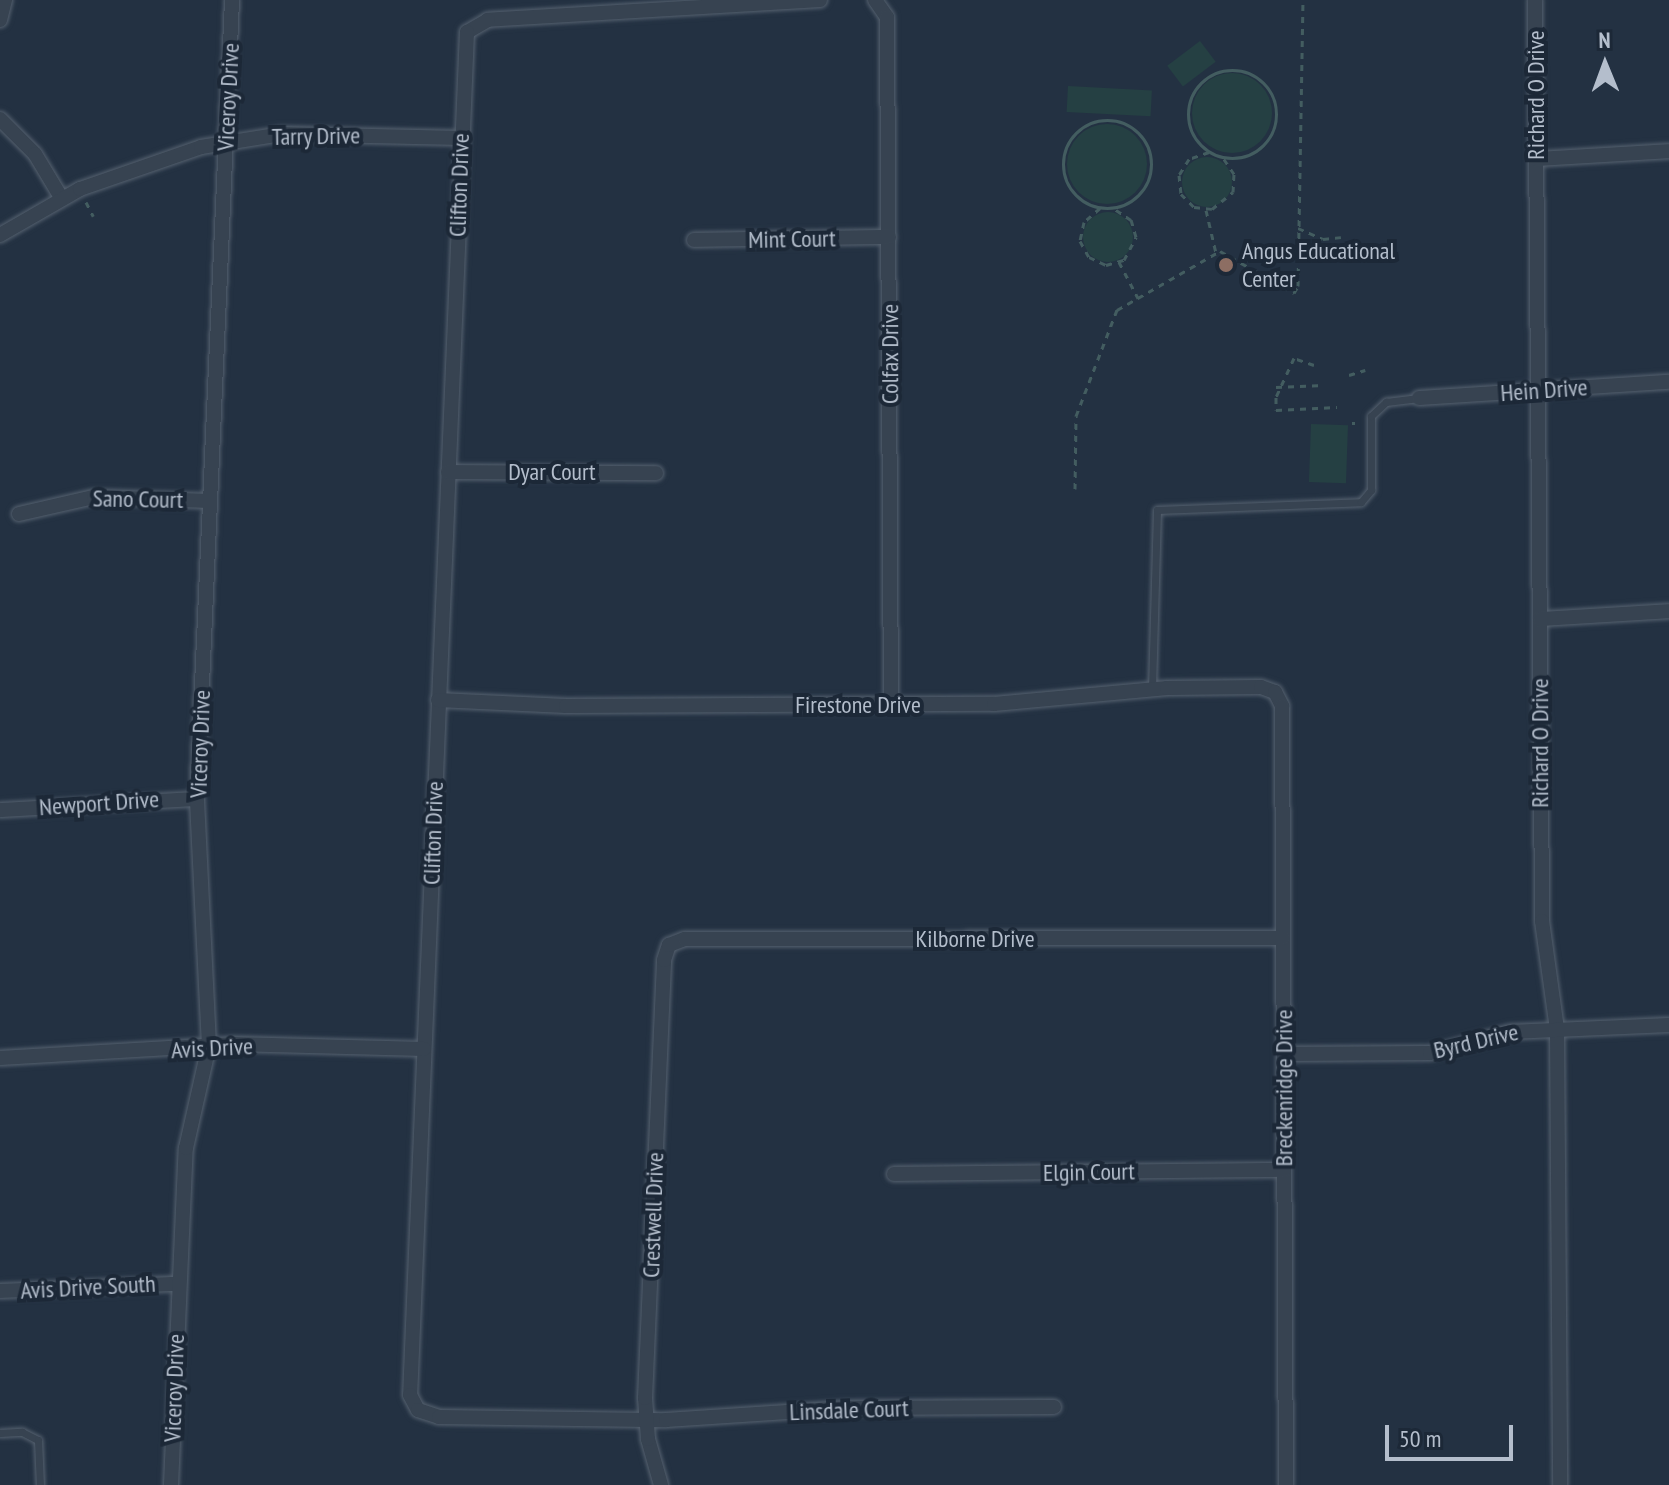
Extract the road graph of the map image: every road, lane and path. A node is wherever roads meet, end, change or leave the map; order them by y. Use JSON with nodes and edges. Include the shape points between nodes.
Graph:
{"nodes":[{"id":1,"x":5,"y":0,"type":"edge"},
{"id":2,"x":232,"y":0,"type":"edge"},
{"id":3,"x":820,"y":0,"type":"edge"},
{"id":4,"x":1303,"y":0,"type":"edge"},
{"id":5,"x":1535,"y":0,"type":"edge"},
{"id":6,"x":746,"y":2,"type":"edge"},
{"id":7,"x":878,"y":2,"type":"edge"},
{"id":8,"x":0,"y":20,"type":"edge"},
{"id":9,"x":0,"y":119,"type":"edge"},
{"id":10,"x":461,"y":138,"type":"junction"},
{"id":11,"x":226,"y":142,"type":"junction"},
{"id":12,"x":1669,"y":151,"type":"edge"},
{"id":13,"x":1210,"y":152,"type":"junction"},
{"id":14,"x":1222,"y":156,"type":"junction"},
{"id":15,"x":1536,"y":159,"type":"junction"},
{"id":16,"x":62,"y":199,"type":"junction"},
{"id":17,"x":85,"y":199,"type":"dead end"},
{"id":18,"x":1101,"y":208,"type":"junction"},
{"id":19,"x":1113,"y":208,"type":"junction"},
{"id":20,"x":1206,"y":209,"type":"junction"},
{"id":21,"x":93,"y":216,"type":"dead end"},
{"id":22,"x":1298,"y":228,"type":"junction"},
{"id":23,"x":0,"y":235,"type":"edge"},
{"id":24,"x":889,"y":237,"type":"junction"},
{"id":25,"x":1341,"y":237,"type":"dead end"},
{"id":26,"x":694,"y":240,"type":"dead end"},
{"id":27,"x":1216,"y":253,"type":"junction"},
{"id":28,"x":1119,"y":262,"type":"junction"},
{"id":29,"x":1138,"y":298,"type":"junction"},
{"id":30,"x":1314,"y":365,"type":"dead end"},
{"id":31,"x":1365,"y":370,"type":"dead end"},
{"id":32,"x":1349,"y":375,"type":"dead end"},
{"id":33,"x":1669,"y":382,"type":"edge"},
{"id":34,"x":1324,"y":385,"type":"dead end"},
{"id":35,"x":1278,"y":388,"type":"junction"},
{"id":36,"x":1538,"y":391,"type":"junction"},
{"id":37,"x":1419,"y":398,"type":"joint"},
{"id":38,"x":1337,"y":407,"type":"dead end"},
{"id":39,"x":448,"y":472,"type":"junction"},
{"id":40,"x":656,"y":473,"type":"dead end"},
{"id":41,"x":1075,"y":489,"type":"dead end"},
{"id":42,"x":210,"y":501,"type":"junction"},
{"id":43,"x":19,"y":514,"type":"dead end"},
{"id":44,"x":1669,"y":611,"type":"edge"},
{"id":45,"x":1540,"y":619,"type":"junction"},
{"id":46,"x":1152,"y":689,"type":"junction"},
{"id":47,"x":1275,"y":692,"type":"joint"},
{"id":48,"x":438,"y":700,"type":"junction"},
{"id":49,"x":891,"y":705,"type":"junction"},
{"id":50,"x":197,"y":799,"type":"junction"},
{"id":51,"x":0,"y":810,"type":"edge"},
{"id":52,"x":1283,"y":938,"type":"junction"},
{"id":53,"x":669,"y":945,"type":"joint"},
{"id":54,"x":1669,"y":1025,"type":"edge"},
{"id":55,"x":1557,"y":1029,"type":"junction"},
{"id":56,"x":209,"y":1046,"type":"junction"},
{"id":57,"x":424,"y":1049,"type":"junction"},
{"id":58,"x":1284,"y":1054,"type":"junction"},
{"id":59,"x":0,"y":1058,"type":"edge"},
{"id":60,"x":1284,"y":1170,"type":"junction"},
{"id":61,"x":894,"y":1174,"type":"dead end"},
{"id":62,"x":177,"y":1284,"type":"junction"},
{"id":63,"x":0,"y":1291,"type":"edge"},
{"id":64,"x":1054,"y":1407,"type":"dead end"},
{"id":65,"x":645,"y":1420,"type":"junction"},
{"id":66,"x":0,"y":1433,"type":"edge"},
{"id":67,"x":40,"y":1485,"type":"edge"},
{"id":68,"x":171,"y":1485,"type":"edge"},
{"id":69,"x":661,"y":1485,"type":"edge"},
{"id":70,"x":1286,"y":1485,"type":"edge"},
{"id":71,"x":1560,"y":1485,"type":"edge"}],
"edges":[{"from":1,"to":8,"type":"street"},
{"from":2,"to":11,"type":"street","name":"Viceroy Drive"},
{"from":3,"to":6,"type":"street"},
{"from":4,"to":22,"type":"path"},
{"from":5,"to":15,"type":"street","name":"Richard O Drive"},
{"from":6,"to":10,"type":"street","name":"Clifton Drive","via":[[488,20],[471,26],[465,40]]},
{"from":7,"to":24,"type":"street","name":"Colfax Drive","via":[[887,17]]},
{"from":9,"to":16,"type":"street","via":[[35,154]]},
{"from":10,"to":11,"type":"street","name":"Tarry Drive","via":[[315,133]]},
{"from":10,"to":39,"type":"street","name":"Clifton Drive"},
{"from":11,"to":16,"type":"street","name":"Tarry Drive","via":[[129,169]]},
{"from":11,"to":42,"type":"street","name":"Viceroy Drive"},
{"from":12,"to":15,"type":"street"},
{"from":13,"to":14,"type":"path"},
{"from":13,"to":14,"type":"path","via":[[1189,125],[1191,97],[1198,85],[1221,71],[1250,73],[1271,94],[1275,123],[1259,148]]},
{"from":13,"to":20,"type":"path","via":[[1189,159],[1179,175],[1186,201]]},
{"from":14,"to":20,"type":"path","via":[[1234,174],[1233,192],[1221,205]]},
{"from":15,"to":36,"type":"street","name":"Richard O Drive"},
{"from":16,"to":23,"type":"street","name":"Tarry Drive"},
{"from":17,"to":21,"type":"path"},
{"from":18,"to":19,"type":"path"},
{"from":18,"to":19,"type":"path","via":[[1071,190],[1063,164],[1082,128],[1109,120],[1137,132],[1151,158],[1145,186]]},
{"from":18,"to":28,"type":"path","via":[[1084,222],[1083,250],[1097,262]]},
{"from":19,"to":28,"type":"path","via":[[1131,220],[1136,237],[1130,254]]},
{"from":20,"to":27,"type":"path"},
{"from":22,"to":25,"type":"path","via":[[1323,239]]},
{"from":22,"to":27,"type":"path","via":[[1294,293]]},
{"from":24,"to":26,"type":"street","name":"Mint Court"},
{"from":24,"to":49,"type":"street","name":"Colfax Drive"},
{"from":27,"to":29,"type":"path"},
{"from":28,"to":29,"type":"path"},
{"from":29,"to":41,"type":"path","via":[[1117,310],[1081,398]]},
{"from":30,"to":35,"type":"path","via":[[1296,356]]},
{"from":31,"to":32,"type":"path"},
{"from":33,"to":36,"type":"street","name":"Hein Drive"},
{"from":34,"to":35,"type":"path"},
{"from":35,"to":38,"type":"path","via":[[1276,410]]},
{"from":36,"to":37,"type":"street","name":"Hein Drive"},
{"from":36,"to":45,"type":"street","name":"Richard O Drive"},
{"from":37,"to":46,"type":"lane","via":[[1396,399],[1374,411],[1371,490],[1361,502],[1157,510]]},
{"from":39,"to":40,"type":"street","name":"Dyar Court"},
{"from":39,"to":48,"type":"street","name":"Clifton Drive"},
{"from":42,"to":43,"type":"street","name":"Sano Court","via":[[94,497]]},
{"from":42,"to":50,"type":"street","name":"Viceroy Drive"},
{"from":44,"to":45,"type":"street"},
{"from":45,"to":55,"type":"street","name":"Richard O Drive","via":[[1542,921]]},
{"from":46,"to":47,"type":"street","name":"Firestone Drive","via":[[1261,687]]},
{"from":46,"to":49,"type":"street","name":"Firestone Drive","via":[[1043,703]]},
{"from":47,"to":52,"type":"street","name":"Breckenridge Drive","via":[[1282,706]]},
{"from":48,"to":49,"type":"street","name":"Firestone Drive"},
{"from":48,"to":57,"type":"street","name":"Clifton Drive"},
{"from":50,"to":51,"type":"street","name":"Newport Drive"},
{"from":50,"to":56,"type":"street","name":"Viceroy Drive"},
{"from":52,"to":53,"type":"street","name":"Kilborne Drive","via":[[685,939]]},
{"from":52,"to":58,"type":"street","name":"Breckenridge Drive"},
{"from":53,"to":65,"type":"street","name":"Crestwell Drive","via":[[663,976]]},
{"from":54,"to":55,"type":"street","name":"Byrd Drive"},
{"from":55,"to":58,"type":"street","name":"Byrd Drive","via":[[1510,1032],[1430,1053]]},
{"from":55,"to":71,"type":"street","name":"Richard O Drive"},
{"from":56,"to":57,"type":"street","name":"Avis Drive"},
{"from":56,"to":59,"type":"street","name":"Avis Drive"},
{"from":56,"to":62,"type":"street","name":"Viceroy Drive","via":[[186,1148]]},
{"from":57,"to":65,"type":"street","name":"Clifton Drive","via":[[412,1403],[439,1417]]},
{"from":58,"to":60,"type":"street","name":"Breckenridge Drive"},
{"from":60,"to":61,"type":"street","name":"Elgin Court"},
{"from":60,"to":70,"type":"street","name":"Breckenridge Drive"},
{"from":62,"to":63,"type":"street","name":"Avis Drive South"},
{"from":62,"to":68,"type":"street","name":"Viceroy Drive"},
{"from":64,"to":65,"type":"street","name":"Linsdale Court","via":[[848,1408]]},
{"from":65,"to":69,"type":"street","name":"Crestwell Drive"},
{"from":66,"to":67,"type":"lane","via":[[22,1432],[38,1440]]}]}
